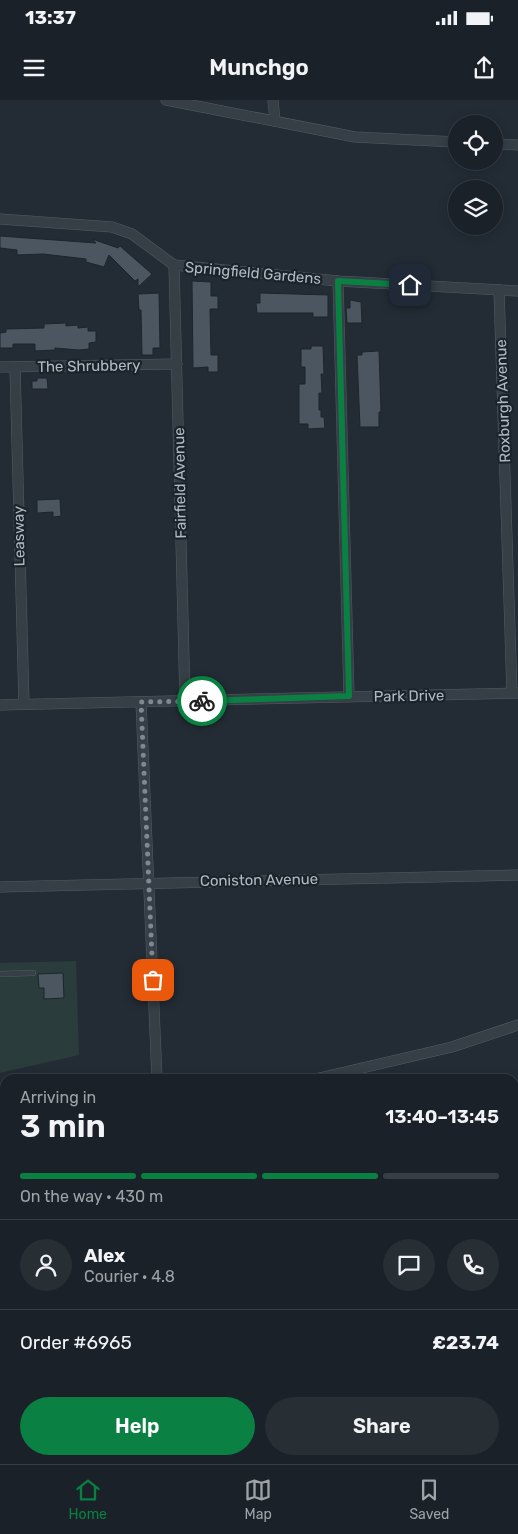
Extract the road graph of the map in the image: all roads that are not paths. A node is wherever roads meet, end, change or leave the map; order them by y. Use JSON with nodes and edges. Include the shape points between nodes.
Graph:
{"nodes":[{"id":1,"x":166,"y":100,"type":"edge"},
{"id":2,"x":273,"y":100,"type":"edge"},
{"id":3,"x":275,"y":121,"type":"junction"},
{"id":4,"x":448,"y":142,"type":"edge"},
{"id":5,"x":503,"y":144,"type":"edge"},
{"id":6,"x":518,"y":145,"type":"edge"},
{"id":7,"x":0,"y":219,"type":"edge"},
{"id":8,"x":174,"y":266,"type":"junction"},
{"id":9,"x":338,"y":281,"type":"junction"},
{"id":10,"x":499,"y":290,"type":"junction"},
{"id":11,"x":518,"y":291,"type":"edge"},
{"id":12,"x":178,"y":364,"type":"junction"},
{"id":13,"x":0,"y":367,"type":"edge"},
{"id":14,"x":15,"y":367,"type":"junction"},
{"id":15,"x":515,"y":693,"type":"edge"},
{"id":16,"x":349,"y":696,"type":"junction"},
{"id":17,"x":185,"y":700,"type":"junction"},
{"id":18,"x":141,"y":702,"type":"junction"},
{"id":19,"x":24,"y":704,"type":"junction"},
{"id":20,"x":0,"y":705,"type":"edge"},
{"id":21,"x":518,"y":875,"type":"edge"},
{"id":22,"x":150,"y":882,"type":"junction"},
{"id":23,"x":0,"y":887,"type":"edge"},
{"id":24,"x":33,"y":973,"type":"dead end"},
{"id":25,"x":0,"y":974,"type":"edge"},
{"id":26,"x":518,"y":1025,"type":"edge"},
{"id":27,"x":157,"y":1074,"type":"edge"},
{"id":28,"x":336,"y":1074,"type":"edge"}],
"edges":[{"from":1,"to":3,"type":"street"},
{"from":2,"to":3,"type":"street"},
{"from":3,"to":4,"type":"street","via":[[355,138]]},
{"from":5,"to":6,"type":"street"},
{"from":7,"to":8,"type":"street","name":"Springfield Gardens","via":[[112,227],[132,234]]},
{"from":8,"to":9,"type":"street","name":"Springfield Gardens"},
{"from":8,"to":12,"type":"street","name":"Fairfield Avenue"},
{"from":9,"to":10,"type":"street","name":"Springfield Gardens"},
{"from":9,"to":16,"type":"street"},
{"from":10,"to":11,"type":"street","name":"Springfield Gardens"},
{"from":10,"to":15,"type":"street","name":"Roxburgh Avenue"},
{"from":12,"to":14,"type":"street","name":"The Shrubbery"},
{"from":12,"to":17,"type":"street","name":"Fairfield Avenue"},
{"from":13,"to":14,"type":"street","name":"The Shrubbery"},
{"from":14,"to":19,"type":"street","name":"Leasway"},
{"from":15,"to":16,"type":"street","name":"Park Drive"},
{"from":16,"to":17,"type":"street","name":"Park Drive"},
{"from":17,"to":18,"type":"street","name":"Park Drive"},
{"from":18,"to":19,"type":"street","name":"Park Drive"},
{"from":18,"to":22,"type":"street"},
{"from":19,"to":20,"type":"street","name":"Park Drive"},
{"from":21,"to":22,"type":"street","name":"Coniston Avenue"},
{"from":22,"to":23,"type":"street","name":"Coniston Avenue"},
{"from":22,"to":27,"type":"street"},
{"from":24,"to":25,"type":"lane"},
{"from":26,"to":28,"type":"street","via":[[452,1047]]}]}
